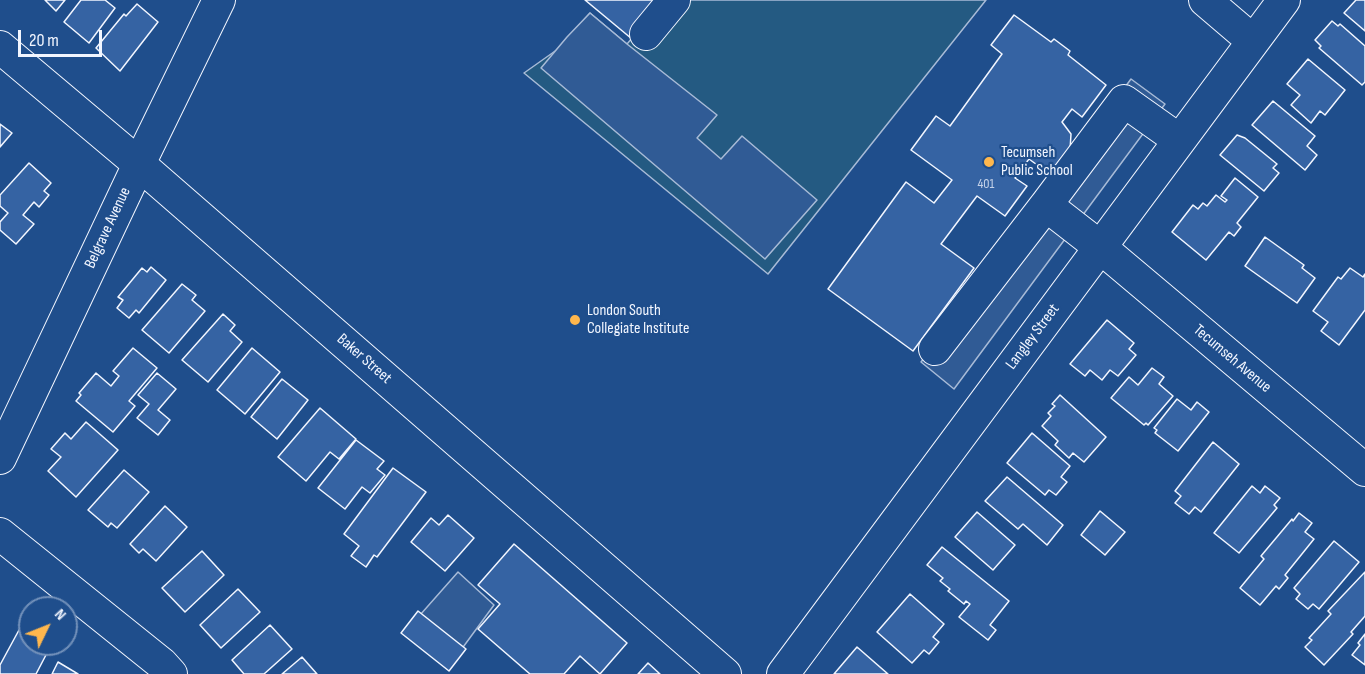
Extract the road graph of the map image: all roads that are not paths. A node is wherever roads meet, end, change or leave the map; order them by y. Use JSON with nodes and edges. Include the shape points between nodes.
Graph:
{"nodes":[{"id":1,"x":219,"y":0,"type":"edge"},
{"id":2,"x":674,"y":0,"type":"edge"},
{"id":3,"x":1205,"y":0,"type":"edge"},
{"id":4,"x":1284,"y":0,"type":"edge"},
{"id":5,"x":646,"y":34,"type":"dead end"},
{"id":6,"x":1253,"y":41,"type":"junction"},
{"id":7,"x":0,"y":47,"type":"edge"},
{"id":8,"x":1179,"y":141,"type":"junction"},
{"id":9,"x":139,"y":164,"type":"junction"},
{"id":10,"x":1046,"y":205,"type":"junction"},
{"id":11,"x":1100,"y":247,"type":"junction"},
{"id":12,"x":935,"y":349,"type":"dead end"},
{"id":13,"x":0,"y":458,"type":"edge"},
{"id":14,"x":1365,"y":470,"type":"edge"},
{"id":15,"x":0,"y":534,"type":"edge"},
{"id":16,"x":171,"y":674,"type":"edge"},
{"id":17,"x":725,"y":674,"type":"edge"},
{"id":18,"x":783,"y":674,"type":"edge"}],
"edges":[{"from":1,"to":9,"type":"street","name":"Belgrave Avenue"},
{"from":2,"to":5,"type":"street"},
{"from":3,"to":6,"type":"street"},
{"from":4,"to":6,"type":"street","name":"Langley Street"},
{"from":6,"to":8,"type":"street","name":"Langley Street"},
{"from":7,"to":9,"type":"street","name":"Baker Street"},
{"from":8,"to":10,"type":"street","via":[[1124,100]]},
{"from":8,"to":11,"type":"street","name":"Langley Street"},
{"from":9,"to":13,"type":"street","name":"Belgrave Avenue"},
{"from":9,"to":17,"type":"street","name":"Baker Street"},
{"from":10,"to":11,"type":"street","name":"Tecumseh Avenue"},
{"from":10,"to":12,"type":"street"},
{"from":11,"to":14,"type":"street","name":"Tecumseh Avenue"},
{"from":11,"to":18,"type":"street","name":"Langley Street"},
{"from":15,"to":16,"type":"street"}]}
